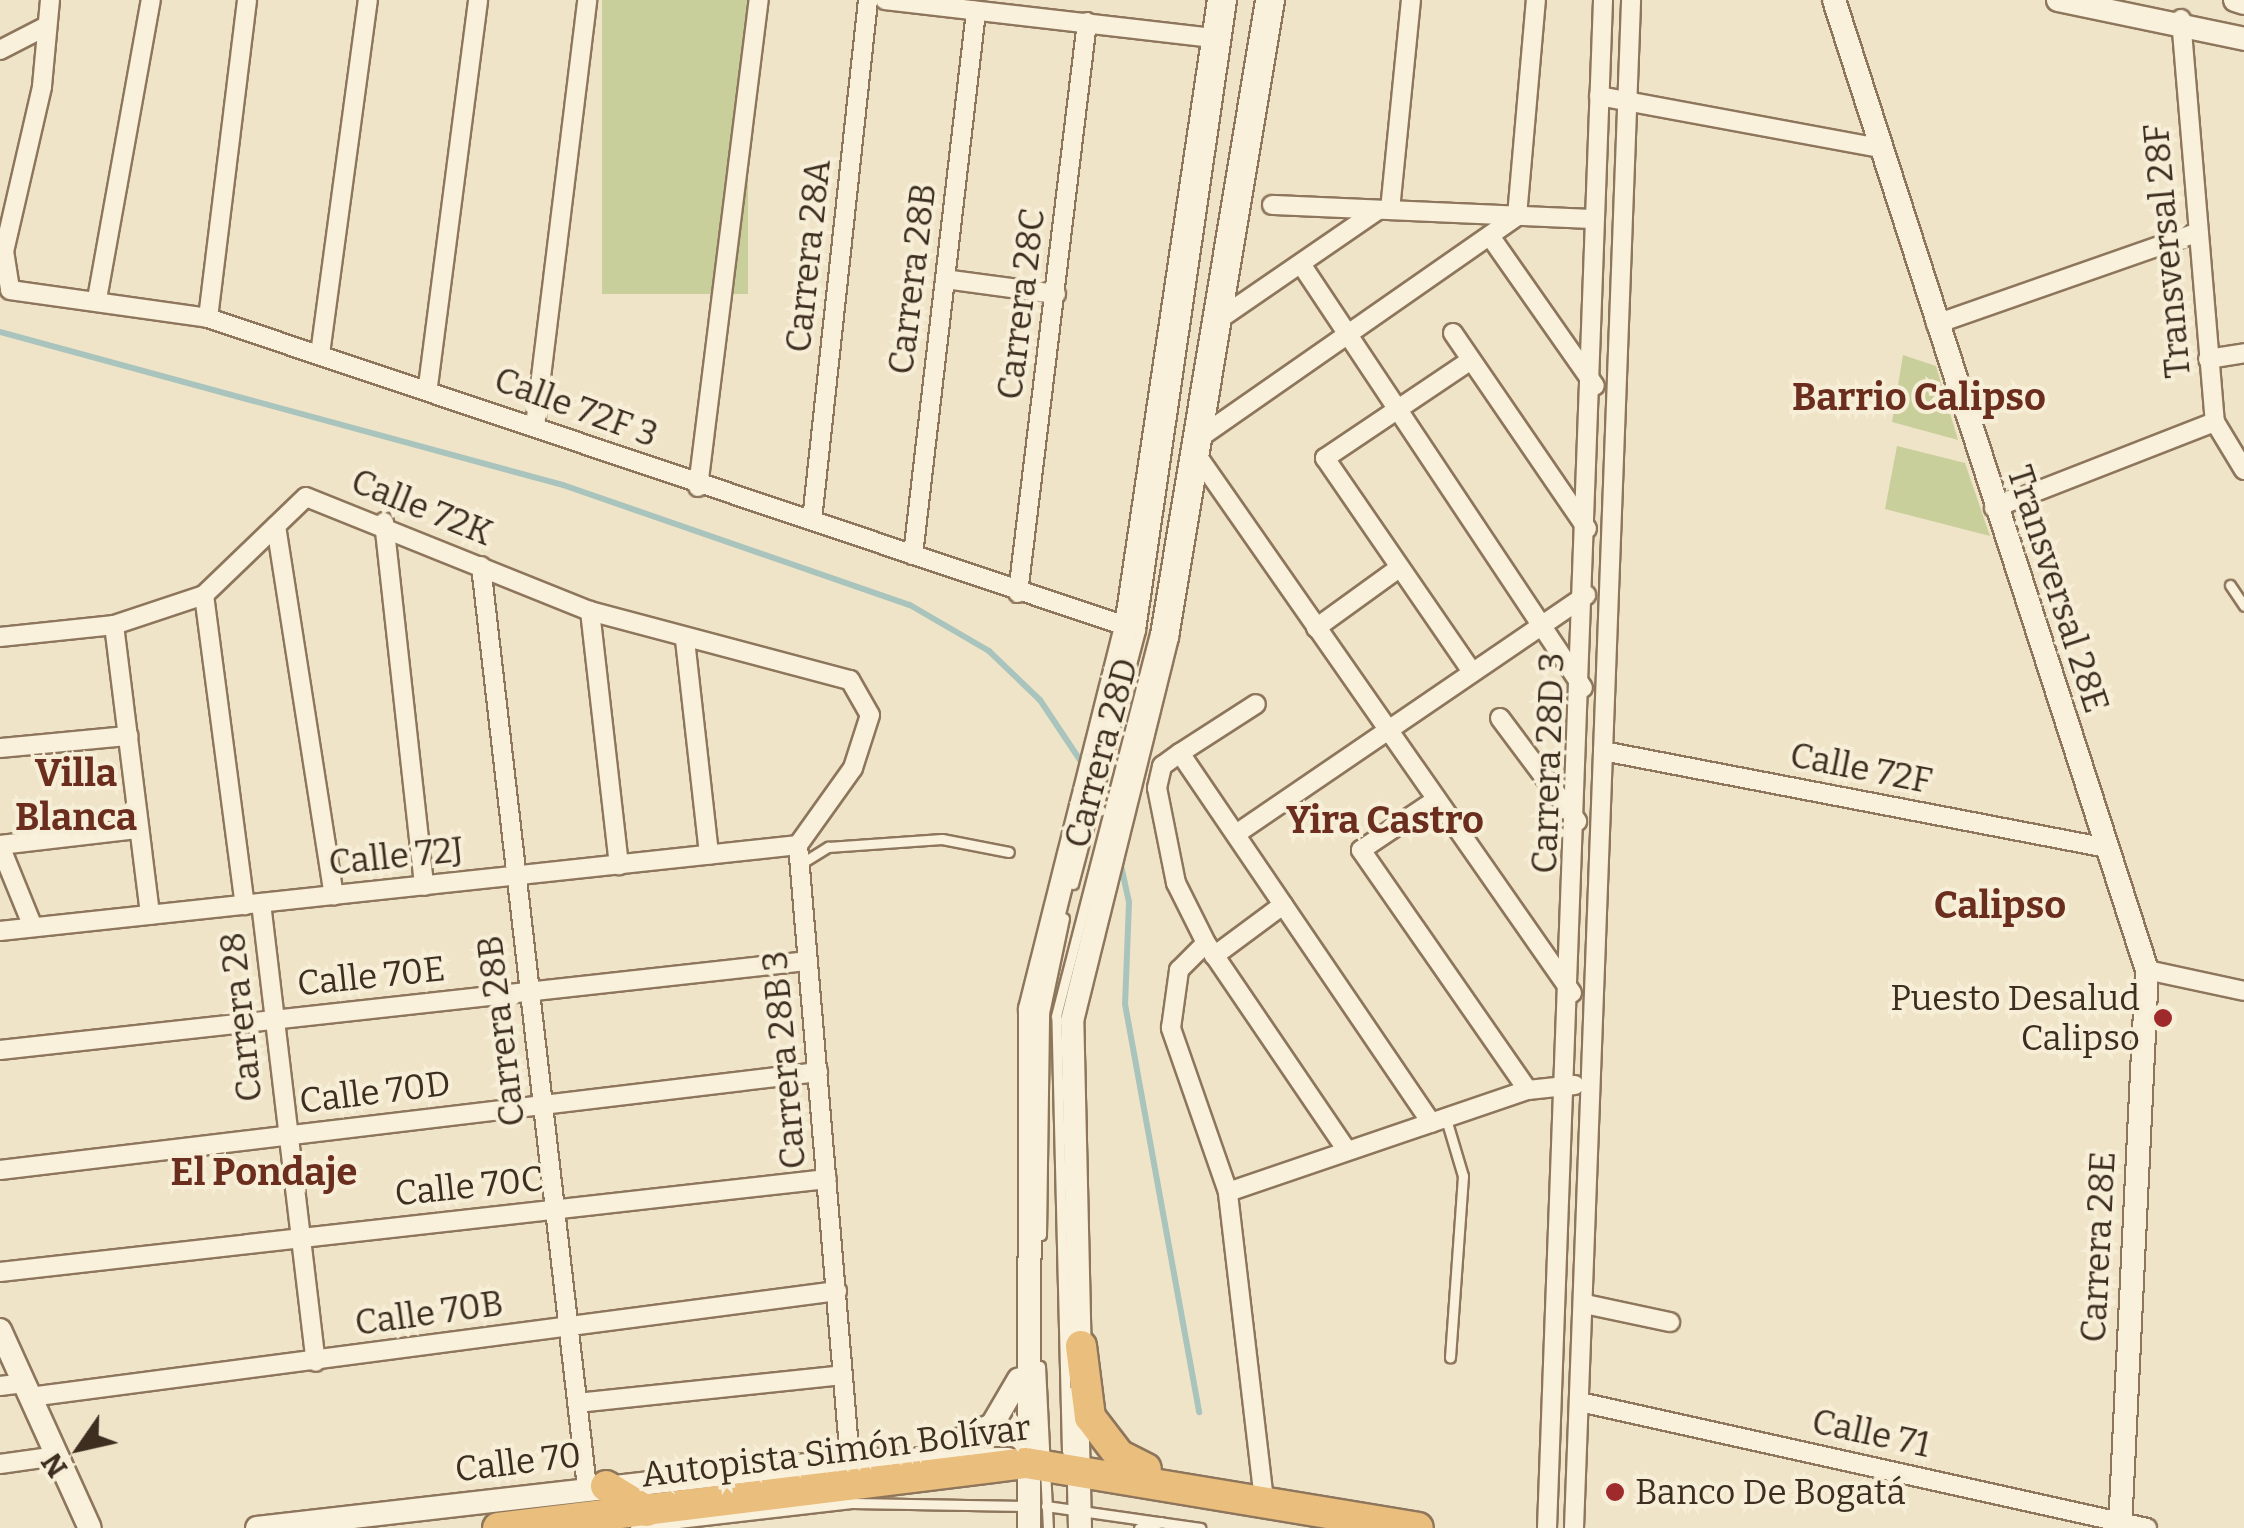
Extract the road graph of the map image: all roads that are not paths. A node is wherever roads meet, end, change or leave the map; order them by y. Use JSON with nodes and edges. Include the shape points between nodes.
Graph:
{"nodes":[{"id":1,"x":50,"y":0,"type":"edge"},
{"id":2,"x":151,"y":0,"type":"edge"},
{"id":3,"x":247,"y":0,"type":"edge"},
{"id":4,"x":368,"y":0,"type":"edge"},
{"id":5,"x":478,"y":0,"type":"edge"},
{"id":6,"x":587,"y":0,"type":"edge"},
{"id":7,"x":758,"y":0,"type":"edge"},
{"id":8,"x":868,"y":0,"type":"edge"},
{"id":9,"x":885,"y":0,"type":"edge"},
{"id":10,"x":1219,"y":0,"type":"edge"},
{"id":11,"x":1231,"y":0,"type":"edge"},
{"id":12,"x":1260,"y":0,"type":"edge"},
{"id":13,"x":1273,"y":0,"type":"edge"},
{"id":14,"x":1411,"y":0,"type":"edge"},
{"id":15,"x":1536,"y":0,"type":"edge"},
{"id":16,"x":1603,"y":0,"type":"edge"},
{"id":17,"x":1631,"y":0,"type":"edge"},
{"id":18,"x":1834,"y":0,"type":"edge"},
{"id":19,"x":2058,"y":0,"type":"edge"},
{"id":20,"x":2235,"y":0,"type":"edge"},
{"id":21,"x":2244,"y":2,"type":"edge"},
{"id":22,"x":976,"y":11,"type":"junction"},
{"id":23,"x":2180,"y":18,"type":"junction"},
{"id":24,"x":1087,"y":22,"type":"junction"},
{"id":25,"x":47,"y":26,"type":"junction"},
{"id":26,"x":1215,"y":38,"type":"junction"},
{"id":27,"x":2244,"y":39,"type":"edge"},
{"id":28,"x":0,"y":50,"type":"edge"},
{"id":29,"x":1600,"y":96,"type":"junction"},
{"id":30,"x":1628,"y":100,"type":"junction"},
{"id":31,"x":1880,"y":148,"type":"junction"},
{"id":32,"x":1272,"y":204,"type":"dead end"},
{"id":33,"x":1384,"y":210,"type":"junction"},
{"id":34,"x":1517,"y":216,"type":"junction"},
{"id":35,"x":1594,"y":220,"type":"junction"},
{"id":36,"x":2198,"y":232,"type":"junction"},
{"id":37,"x":1492,"y":238,"type":"junction"},
{"id":38,"x":2,"y":245,"type":"edge"},
{"id":39,"x":1300,"y":264,"type":"junction"},
{"id":40,"x":2,"y":278,"type":"edge"},
{"id":41,"x":945,"y":279,"type":"junction"},
{"id":42,"x":1056,"y":294,"type":"junction"},
{"id":43,"x":97,"y":300,"type":"junction"},
{"id":44,"x":208,"y":318,"type":"junction"},
{"id":45,"x":1218,"y":320,"type":"junction"},
{"id":46,"x":1936,"y":324,"type":"junction"},
{"id":47,"x":1453,"y":333,"type":"dead end"},
{"id":48,"x":1346,"y":339,"type":"junction"},
{"id":49,"x":2244,"y":353,"type":"edge"},
{"id":50,"x":320,"y":354,"type":"junction"},
{"id":51,"x":2208,"y":359,"type":"junction"},
{"id":52,"x":1471,"y":360,"type":"junction"},
{"id":53,"x":428,"y":386,"type":"junction"},
{"id":54,"x":1595,"y":387,"type":"junction"},
{"id":55,"x":1394,"y":412,"type":"junction"},
{"id":56,"x":2215,"y":422,"type":"junction"},
{"id":57,"x":535,"y":426,"type":"junction"},
{"id":58,"x":2236,"y":444,"type":"edge"},
{"id":59,"x":1198,"y":446,"type":"junction"},
{"id":60,"x":2244,"y":470,"type":"edge"},
{"id":61,"x":698,"y":486,"type":"junction"},
{"id":62,"x":1994,"y":508,"type":"junction"},
{"id":63,"x":812,"y":520,"type":"junction"},
{"id":64,"x":384,"y":522,"type":"junction"},
{"id":65,"x":276,"y":526,"type":"junction"},
{"id":66,"x":1588,"y":530,"type":"junction"},
{"id":67,"x":913,"y":554,"type":"junction"},
{"id":68,"x":482,"y":566,"type":"junction"},
{"id":69,"x":1399,"y":568,"type":"junction"},
{"id":70,"x":2230,"y":585,"type":"dead end"},
{"id":71,"x":1018,"y":593,"type":"junction"},
{"id":72,"x":204,"y":595,"type":"junction"},
{"id":73,"x":1586,"y":595,"type":"junction"},
{"id":74,"x":2244,"y":606,"type":"edge"},
{"id":75,"x":590,"y":611,"type":"junction"},
{"id":76,"x":114,"y":626,"type":"junction"},
{"id":77,"x":1126,"y":626,"type":"junction"},
{"id":78,"x":1538,"y":626,"type":"junction"},
{"id":79,"x":1316,"y":628,"type":"junction"},
{"id":80,"x":0,"y":636,"type":"edge"},
{"id":81,"x":685,"y":640,"type":"junction"},
{"id":82,"x":1472,"y":672,"type":"junction"},
{"id":83,"x":1583,"y":688,"type":"junction"},
{"id":84,"x":1256,"y":704,"type":"dead end"},
{"id":85,"x":1500,"y":718,"type":"dead end"},
{"id":86,"x":1386,"y":731,"type":"junction"},
{"id":87,"x":128,"y":736,"type":"junction"},
{"id":88,"x":0,"y":748,"type":"edge"},
{"id":89,"x":1133,"y":752,"type":"junction"},
{"id":90,"x":1603,"y":752,"type":"junction"},
{"id":91,"x":1180,"y":753,"type":"junction"},
{"id":92,"x":1434,"y":800,"type":"junction"},
{"id":93,"x":1577,"y":821,"type":"junction"},
{"id":94,"x":139,"y":829,"type":"junction"},
{"id":95,"x":1236,"y":834,"type":"junction"},
{"id":96,"x":0,"y":846,"type":"edge"},
{"id":97,"x":2108,"y":848,"type":"junction"},
{"id":98,"x":1008,"y":852,"type":"dead end"},
{"id":99,"x":709,"y":855,"type":"junction"},
{"id":100,"x":799,"y":855,"type":"junction"},
{"id":101,"x":619,"y":865,"type":"junction"},
{"id":102,"x":515,"y":876,"type":"junction"},
{"id":103,"x":424,"y":886,"type":"junction"},
{"id":104,"x":1065,"y":888,"type":"junction"},
{"id":105,"x":334,"y":895,"type":"junction"},
{"id":106,"x":253,"y":904,"type":"junction"},
{"id":107,"x":1283,"y":905,"type":"junction"},
{"id":108,"x":150,"y":915,"type":"junction"},
{"id":109,"x":33,"y":928,"type":"junction"},
{"id":110,"x":0,"y":931,"type":"edge"},
{"id":111,"x":1210,"y":949,"type":"junction"},
{"id":112,"x":808,"y":961,"type":"junction"},
{"id":113,"x":2147,"y":970,"type":"junction"},
{"id":114,"x":1595,"y":975,"type":"junction"},
{"id":115,"x":1573,"y":984,"type":"junction"},
{"id":116,"x":2244,"y":991,"type":"edge"},
{"id":117,"x":528,"y":992,"type":"junction"},
{"id":118,"x":274,"y":1020,"type":"junction"},
{"id":119,"x":0,"y":1050,"type":"edge"},
{"id":120,"x":818,"y":1072,"type":"junction"},
{"id":121,"x":1565,"y":1085,"type":"junction"},
{"id":122,"x":1591,"y":1086,"type":"junction"},
{"id":123,"x":1528,"y":1090,"type":"junction"},
{"id":124,"x":542,"y":1105,"type":"junction"},
{"id":125,"x":1438,"y":1120,"type":"junction"},
{"id":126,"x":287,"y":1136,"type":"junction"},
{"id":127,"x":1346,"y":1150,"type":"junction"},
{"id":128,"x":0,"y":1170,"type":"edge"},
{"id":129,"x":827,"y":1179,"type":"junction"},
{"id":130,"x":1228,"y":1192,"type":"junction"},
{"id":131,"x":554,"y":1209,"type":"junction"},
{"id":132,"x":300,"y":1238,"type":"junction"},
{"id":133,"x":0,"y":1272,"type":"edge"},
{"id":134,"x":837,"y":1292,"type":"junction"},
{"id":135,"x":1585,"y":1304,"type":"junction"},
{"id":136,"x":1670,"y":1322,"type":"dead end"},
{"id":137,"x":568,"y":1326,"type":"junction"},
{"id":138,"x":0,"y":1330,"type":"edge"},
{"id":139,"x":1023,"y":1346,"type":"junction"},
{"id":140,"x":1081,"y":1346,"type":"junction"},
{"id":141,"x":1450,"y":1358,"type":"dead end"},
{"id":142,"x":316,"y":1362,"type":"junction"},
{"id":143,"x":844,"y":1376,"type":"junction"},
{"id":144,"x":18,"y":1388,"type":"edge"},
{"id":145,"x":577,"y":1402,"type":"junction"},
{"id":146,"x":1580,"y":1402,"type":"junction"},
{"id":147,"x":924,"y":1455,"type":"junction"},
{"id":148,"x":56,"y":1456,"type":"junction"},
{"id":149,"x":850,"y":1460,"type":"junction"},
{"id":150,"x":1054,"y":1463,"type":"junction"},
{"id":151,"x":0,"y":1464,"type":"edge"},
{"id":152,"x":1192,"y":1484,"type":"junction"},
{"id":153,"x":596,"y":1487,"type":"junction"},
{"id":154,"x":1264,"y":1500,"type":"junction"},
{"id":155,"x":1076,"y":1512,"type":"edge"},
{"id":156,"x":1035,"y":1513,"type":"edge"},
{"id":157,"x":641,"y":1519,"type":"edge"},
{"id":158,"x":1179,"y":1523,"type":"junction"},
{"id":159,"x":2120,"y":1525,"type":"edge"},
{"id":160,"x":90,"y":1528,"type":"edge"},
{"id":161,"x":257,"y":1528,"type":"edge"},
{"id":162,"x":498,"y":1528,"type":"edge"},
{"id":163,"x":1048,"y":1528,"type":"edge"},
{"id":164,"x":1139,"y":1528,"type":"edge"},
{"id":165,"x":1200,"y":1528,"type":"edge"},
{"id":166,"x":1418,"y":1528,"type":"edge"},
{"id":167,"x":1546,"y":1528,"type":"edge"},
{"id":168,"x":1574,"y":1528,"type":"edge"},
{"id":169,"x":2147,"y":1528,"type":"edge"}],
"edges":[{"from":1,"to":25,"type":"street"},
{"from":2,"to":43,"type":"street"},
{"from":3,"to":44,"type":"street"},
{"from":4,"to":50,"type":"street"},
{"from":5,"to":53,"type":"street"},
{"from":6,"to":57,"type":"street"},
{"from":7,"to":61,"type":"street"},
{"from":8,"to":63,"type":"street","name":"Carrera 28A"},
{"from":9,"to":22,"type":"street"},
{"from":10,"to":26,"type":"street","name":"Carrera 28D"},
{"from":11,"to":104,"type":"lane","via":[[1206,216],[1119,726]]},
{"from":12,"to":89,"type":"lane"},
{"from":13,"to":45,"type":"street","name":"Carrera 28D"},
{"from":14,"to":33,"type":"street"},
{"from":15,"to":34,"type":"street"},
{"from":16,"to":29,"type":"street","name":"Carrera 28D 3"},
{"from":17,"to":30,"type":"street","name":"Carrera 28D 3"},
{"from":18,"to":31,"type":"street","name":"Transversal 28E"},
{"from":19,"to":23,"type":"street"},
{"from":20,"to":21,"type":"street"},
{"from":22,"to":24,"type":"street"},
{"from":22,"to":41,"type":"street","name":"Carrera 28B"},
{"from":23,"to":27,"type":"street"},
{"from":23,"to":36,"type":"street","name":"Transversal 28F"},
{"from":24,"to":26,"type":"street"},
{"from":24,"to":42,"type":"street","name":"Carrera 28C"},
{"from":25,"to":28,"type":"street"},
{"from":25,"to":38,"type":"street"},
{"from":26,"to":77,"type":"street","name":"Carrera 28D"},
{"from":29,"to":30,"type":"street"},
{"from":29,"to":35,"type":"street","name":"Carrera 28D 3"},
{"from":30,"to":31,"type":"street"},
{"from":30,"to":90,"type":"street","name":"Carrera 28D 3"},
{"from":31,"to":46,"type":"street","name":"Transversal 28E"},
{"from":32,"to":33,"type":"street"},
{"from":33,"to":34,"type":"street"},
{"from":33,"to":39,"type":"street"},
{"from":34,"to":35,"type":"street"},
{"from":34,"to":37,"type":"street"},
{"from":35,"to":54,"type":"street","name":"Carrera 28D 3"},
{"from":36,"to":46,"type":"street"},
{"from":36,"to":51,"type":"street","name":"Transversal 28F"},
{"from":37,"to":48,"type":"street"},
{"from":37,"to":54,"type":"street"},
{"from":38,"to":40,"type":"street"},
{"from":39,"to":45,"type":"street"},
{"from":39,"to":48,"type":"street"},
{"from":40,"to":43,"type":"street","name":"Calle 72F 3","via":[[28,297]]},
{"from":41,"to":42,"type":"street"},
{"from":41,"to":67,"type":"street","name":"Carrera 28B"},
{"from":42,"to":71,"type":"street","name":"Carrera 28C"},
{"from":43,"to":44,"type":"street","name":"Calle 72F 3"},
{"from":44,"to":50,"type":"street","name":"Calle 72F 3"},
{"from":45,"to":59,"type":"street","name":"Carrera 28D"},
{"from":46,"to":62,"type":"street","name":"Transversal 28E"},
{"from":47,"to":52,"type":"street"},
{"from":48,"to":55,"type":"street"},
{"from":48,"to":59,"type":"street"},
{"from":49,"to":51,"type":"street"},
{"from":50,"to":53,"type":"street","name":"Calle 72F 3"},
{"from":51,"to":56,"type":"street","name":"Transversal 28F"},
{"from":52,"to":55,"type":"street"},
{"from":52,"to":66,"type":"street"},
{"from":53,"to":57,"type":"street","name":"Calle 72F 3"},
{"from":54,"to":66,"type":"street","name":"Carrera 28D 3"},
{"from":55,"to":69,"type":"street","via":[[1324,458]]},
{"from":55,"to":78,"type":"street"},
{"from":56,"to":58,"type":"street","name":"Transversal 28F"},
{"from":56,"to":62,"type":"street"},
{"from":57,"to":61,"type":"street","name":"Calle 72F 3"},
{"from":58,"to":60,"type":"street","name":"Transversal 28F"},
{"from":59,"to":79,"type":"street"},
{"from":59,"to":89,"type":"street","name":"Carrera 28D"},
{"from":61,"to":63,"type":"street","name":"Calle 72F 3"},
{"from":62,"to":97,"type":"street","name":"Transversal 28E"},
{"from":63,"to":67,"type":"street","name":"Calle 72F 3"},
{"from":64,"to":65,"type":"street","name":"Calle 72K","via":[[306,497]]},
{"from":64,"to":68,"type":"street","name":"Calle 72K"},
{"from":64,"to":103,"type":"street"},
{"from":65,"to":72,"type":"street","name":"Calle 72K"},
{"from":65,"to":105,"type":"street"},
{"from":66,"to":73,"type":"street","name":"Carrera 28D 3"},
{"from":67,"to":71,"type":"street","name":"Calle 72F 3"},
{"from":68,"to":75,"type":"street","name":"Calle 72K"},
{"from":68,"to":102,"type":"street","name":"Carrera 28B"},
{"from":69,"to":79,"type":"street"},
{"from":69,"to":82,"type":"street"},
{"from":70,"to":74,"type":"lane"},
{"from":71,"to":77,"type":"street","name":"Calle 72F 3"},
{"from":72,"to":76,"type":"street","name":"Calle 72K"},
{"from":72,"to":106,"type":"street","name":"Carrera 28"},
{"from":73,"to":78,"type":"street"},
{"from":73,"to":83,"type":"street","name":"Carrera 28D 3"},
{"from":75,"to":81,"type":"street","name":"Calle 72K"},
{"from":75,"to":101,"type":"street"},
{"from":76,"to":80,"type":"street","name":"Calle 72K"},
{"from":76,"to":87,"type":"street"},
{"from":77,"to":104,"type":"street","name":"Carrera 28D"},
{"from":78,"to":82,"type":"street"},
{"from":78,"to":83,"type":"street"},
{"from":79,"to":86,"type":"street"},
{"from":81,"to":99,"type":"street"},
{"from":81,"to":100,"type":"street","name":"Calle 72K","via":[[850,680],[870,715],[853,768]]},
{"from":82,"to":86,"type":"street"},
{"from":83,"to":93,"type":"street","name":"Carrera 28D 3"},
{"from":84,"to":91,"type":"street"},
{"from":85,"to":93,"type":"street"},
{"from":86,"to":92,"type":"street"},
{"from":86,"to":95,"type":"street"},
{"from":87,"to":88,"type":"street"},
{"from":87,"to":94,"type":"street"},
{"from":89,"to":140,"type":"street","name":"Carrera 28D","via":[[1072,1020]]},
{"from":89,"to":150,"type":"lane","via":[[1077,921],[1056,1016]]},
{"from":90,"to":97,"type":"street","name":"Calle 72F"},
{"from":90,"to":114,"type":"street","name":"Carrera 28D 3"},
{"from":91,"to":95,"type":"street"},
{"from":91,"to":111,"type":"street","via":[[1162,766],[1157,788],[1176,883]]},
{"from":92,"to":115,"type":"street"},
{"from":92,"to":123,"type":"street","via":[[1361,850]]},
{"from":93,"to":115,"type":"street","name":"Carrera 28D 3"},
{"from":94,"to":96,"type":"street"},
{"from":94,"to":108,"type":"street"},
{"from":95,"to":107,"type":"street"},
{"from":96,"to":109,"type":"street"},
{"from":97,"to":113,"type":"street","name":"Transversal 28E"},
{"from":98,"to":100,"type":"lane","via":[[942,838]]},
{"from":99,"to":100,"type":"street","name":"Calle 72J"},
{"from":99,"to":101,"type":"street","name":"Calle 72J"},
{"from":100,"to":112,"type":"street","name":"Carrera 28B 3"},
{"from":101,"to":102,"type":"street","name":"Calle 72J"},
{"from":102,"to":103,"type":"street","name":"Calle 72J"},
{"from":102,"to":117,"type":"street","name":"Carrera 28B"},
{"from":103,"to":105,"type":"street","name":"Calle 72J"},
{"from":104,"to":139,"type":"street","name":"Carrera 28D","via":[[1030,1009]]},
{"from":104,"to":150,"type":"lane","via":[[1044,1013]]},
{"from":105,"to":106,"type":"street","name":"Calle 72J"},
{"from":106,"to":108,"type":"street","name":"Calle 72J"},
{"from":106,"to":118,"type":"street","name":"Carrera 28"},
{"from":107,"to":111,"type":"street"},
{"from":107,"to":125,"type":"street"},
{"from":108,"to":109,"type":"street","name":"Calle 72J"},
{"from":109,"to":110,"type":"street","name":"Calle 72J"},
{"from":111,"to":127,"type":"street"},
{"from":111,"to":130,"type":"street","via":[[1180,970],[1171,1028]]},
{"from":112,"to":117,"type":"street","name":"Calle 70E"},
{"from":112,"to":120,"type":"street","name":"Carrera 28B 3"},
{"from":113,"to":116,"type":"street"},
{"from":113,"to":159,"type":"street","name":"Carrera 28E"},
{"from":114,"to":115,"type":"street"},
{"from":114,"to":122,"type":"street","name":"Carrera 28D 3"},
{"from":115,"to":121,"type":"street","name":"Carrera 28D 3"},
{"from":117,"to":118,"type":"street","name":"Calle 70E"},
{"from":117,"to":124,"type":"street","name":"Carrera 28B"},
{"from":118,"to":119,"type":"street","name":"Calle 70E"},
{"from":118,"to":126,"type":"street","name":"Carrera 28"},
{"from":120,"to":124,"type":"street","name":"Calle 70D"},
{"from":120,"to":129,"type":"street","name":"Carrera 28B 3"},
{"from":121,"to":122,"type":"street"},
{"from":121,"to":123,"type":"street"},
{"from":121,"to":167,"type":"street","name":"Carrera 28D 3"},
{"from":122,"to":135,"type":"street","name":"Carrera 28D 3"},
{"from":123,"to":125,"type":"street"},
{"from":124,"to":126,"type":"street","name":"Calle 70D"},
{"from":124,"to":131,"type":"street","name":"Carrera 28B"},
{"from":125,"to":127,"type":"street"},
{"from":125,"to":141,"type":"lane","via":[[1462,1176]]},
{"from":126,"to":128,"type":"street","name":"Calle 70D"},
{"from":126,"to":132,"type":"street","name":"Carrera 28"},
{"from":127,"to":130,"type":"street"},
{"from":129,"to":131,"type":"street","name":"Calle 70C"},
{"from":129,"to":134,"type":"street","name":"Carrera 28B 3"},
{"from":130,"to":154,"type":"street"},
{"from":131,"to":132,"type":"street","name":"Calle 70C"},
{"from":131,"to":137,"type":"street","name":"Carrera 28B"},
{"from":132,"to":133,"type":"street","name":"Calle 70C"},
{"from":132,"to":142,"type":"street","name":"Carrera 28"},
{"from":134,"to":137,"type":"street","name":"Calle 70B"},
{"from":134,"to":143,"type":"street","name":"Carrera 28B 3"},
{"from":135,"to":136,"type":"street"},
{"from":135,"to":146,"type":"street","name":"Carrera 28D 3"},
{"from":137,"to":142,"type":"street","name":"Calle 70B"},
{"from":137,"to":145,"type":"street","name":"Carrera 28B"},
{"from":138,"to":144,"type":"street"},
{"from":139,"to":147,"type":"street","via":[[1020,1376],[992,1425]]},
{"from":139,"to":150,"type":"street","name":"Carrera 28D"},
{"from":140,"to":150,"type":"street","name":"Carrera 28D"},
{"from":140,"to":152,"type":"highway","via":[[1085,1402],[1108,1444],[1132,1465]]},
{"from":142,"to":144,"type":"street","name":"Calle 70B"},
{"from":143,"to":145,"type":"street"},
{"from":143,"to":149,"type":"street","name":"Carrera 28B 3"},
{"from":144,"to":148,"type":"street"},
{"from":145,"to":153,"type":"street","name":"Carrera 28B"},
{"from":146,"to":159,"type":"street","name":"Calle 71"},
{"from":146,"to":168,"type":"street","name":"Carrera 28D 3"},
{"from":147,"to":149,"type":"street","name":"Calle 70"},
{"from":147,"to":150,"type":"street","name":"Calle 70"},
{"from":148,"to":151,"type":"street"},
{"from":148,"to":160,"type":"street"},
{"from":149,"to":153,"type":"street","name":"Calle 70"},
{"from":150,"to":152,"type":"highway","name":"Autopista Simón Bolívar"},
{"from":150,"to":155,"type":"street","name":"Carrera 28D"},
{"from":150,"to":156,"type":"street","name":"Carrera 28D"},
{"from":150,"to":157,"type":"highway","name":"Autopista Simón Bolívar"},
{"from":152,"to":154,"type":"highway","name":"Autopista Simón Bolívar"},
{"from":153,"to":157,"type":"highway"},
{"from":153,"to":161,"type":"street","name":"Calle 70"},
{"from":154,"to":166,"type":"highway","name":"Autopista Simón Bolívar"},
{"from":155,"to":156,"type":"lane"},
{"from":155,"to":158,"type":"lane"},
{"from":156,"to":157,"type":"lane","via":[[852,1503]]},
{"from":156,"to":163,"type":"lane"},
{"from":157,"to":162,"type":"highway","name":"Autopista Simón Bolívar"},
{"from":158,"to":164,"type":"lane"},
{"from":158,"to":165,"type":"lane"},
{"from":159,"to":169,"type":"street","name":"Calle 71"}]}
